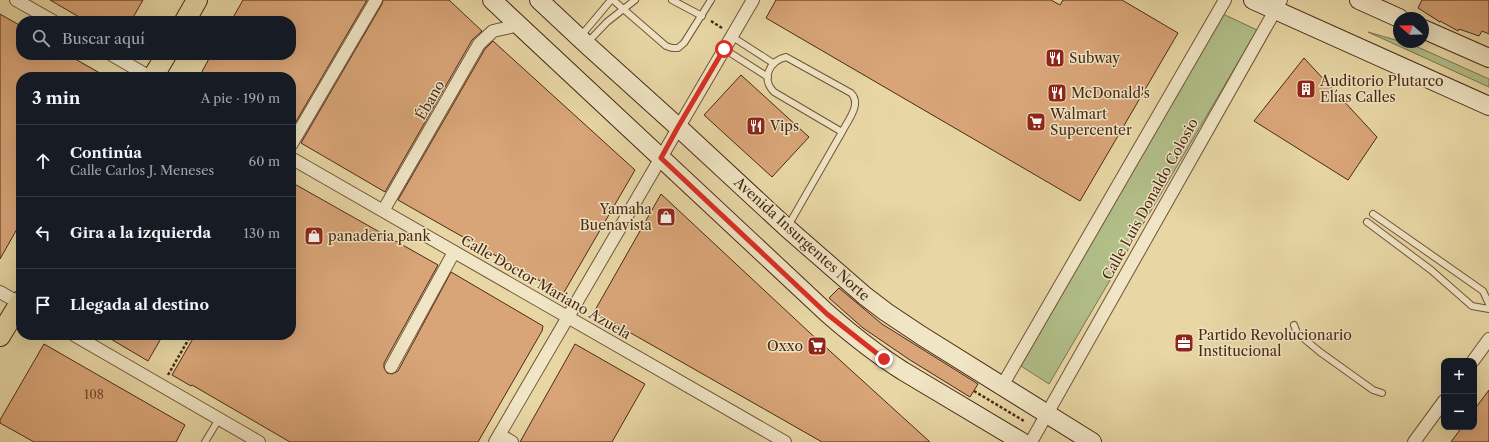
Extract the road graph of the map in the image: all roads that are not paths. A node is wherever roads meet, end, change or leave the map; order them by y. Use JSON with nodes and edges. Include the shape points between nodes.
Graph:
{"nodes":[{"id":1,"x":16,"y":0,"type":"edge"},
{"id":2,"x":197,"y":0,"type":"edge"},
{"id":3,"x":376,"y":0,"type":"edge"},
{"id":4,"x":492,"y":0,"type":"edge"},
{"id":5,"x":539,"y":0,"type":"edge"},
{"id":6,"x":612,"y":0,"type":"edge"},
{"id":7,"x":635,"y":0,"type":"edge"},
{"id":8,"x":672,"y":0,"type":"edge"},
{"id":9,"x":711,"y":0,"type":"edge"},
{"id":10,"x":753,"y":0,"type":"edge"},
{"id":11,"x":1225,"y":0,"type":"edge"},
{"id":12,"x":1253,"y":0,"type":"edge"},
{"id":13,"x":1359,"y":0,"type":"edge"},
{"id":14,"x":1278,"y":5,"type":"edge"},
{"id":15,"x":623,"y":9,"type":"junction"},
{"id":16,"x":1393,"y":15,"type":"edge"},
{"id":17,"x":44,"y":16,"type":"edge"},
{"id":18,"x":188,"y":16,"type":"edge"},
{"id":19,"x":702,"y":16,"type":"junction"},
{"id":20,"x":519,"y":25,"type":"junction"},
{"id":21,"x":1429,"y":32,"type":"edge"},
{"id":22,"x":732,"y":35,"type":"junction"},
{"id":23,"x":582,"y":41,"type":"junction"},
{"id":24,"x":724,"y":49,"type":"junction"},
{"id":25,"x":1489,"y":58,"type":"edge"},
{"id":26,"x":121,"y":60,"type":"edge"},
{"id":27,"x":163,"y":60,"type":"edge"},
{"id":28,"x":773,"y":63,"type":"junction"},
{"id":29,"x":143,"y":72,"type":"edge"},
{"id":30,"x":155,"y":72,"type":"edge"},
{"id":31,"x":768,"y":77,"type":"junction"},
{"id":32,"x":1489,"y":106,"type":"edge"},
{"id":33,"x":678,"y":127,"type":"junction"},
{"id":34,"x":842,"y":132,"type":"junction"},
{"id":35,"x":296,"y":136,"type":"edge"},
{"id":36,"x":661,"y":158,"type":"junction"},
{"id":37,"x":296,"y":161,"type":"edge"},
{"id":38,"x":383,"y":211,"type":"junction"},
{"id":39,"x":1373,"y":214,"type":"dead end"},
{"id":40,"x":1367,"y":222,"type":"dead end"},
{"id":41,"x":787,"y":228,"type":"junction"},
{"id":42,"x":454,"y":252,"type":"junction"},
{"id":43,"x":0,"y":292,"type":"edge"},
{"id":44,"x":16,"y":301,"type":"edge"},
{"id":45,"x":1489,"y":304,"type":"edge"},
{"id":46,"x":1489,"y":309,"type":"edge"},
{"id":47,"x":16,"y":310,"type":"edge"},
{"id":48,"x":568,"y":317,"type":"junction"},
{"id":49,"x":1294,"y":325,"type":"dead end"},
{"id":50,"x":0,"y":336,"type":"edge"},
{"id":51,"x":1489,"y":339,"type":"edge"},
{"id":52,"x":83,"y":340,"type":"edge"},
{"id":53,"x":1475,"y":358,"type":"edge"},
{"id":54,"x":391,"y":367,"type":"dead end"},
{"id":55,"x":1002,"y":386,"type":"junction"},
{"id":56,"x":1382,"y":393,"type":"dead end"},
{"id":57,"x":1441,"y":405,"type":"edge"},
{"id":58,"x":1046,"y":414,"type":"junction"},
{"id":59,"x":219,"y":419,"type":"junction"},
{"id":60,"x":497,"y":438,"type":"edge"},
{"id":61,"x":1417,"y":441,"type":"edge"},
{"id":62,"x":206,"y":442,"type":"edge"},
{"id":63,"x":259,"y":442,"type":"edge"},
{"id":64,"x":512,"y":442,"type":"edge"},
{"id":65,"x":786,"y":442,"type":"edge"},
{"id":66,"x":1022,"y":442,"type":"edge"},
{"id":67,"x":1031,"y":442,"type":"edge"},
{"id":68,"x":1092,"y":442,"type":"edge"}],
"edges":[{"from":1,"to":17,"type":"street"},
{"from":2,"to":18,"type":"main road"},
{"from":3,"to":35,"type":"street"},
{"from":4,"to":20,"type":"main road"},
{"from":5,"to":23,"type":"main road","name":"Avenida Insurgentes Norte"},
{"from":6,"to":15,"type":"lane"},
{"from":6,"to":23,"type":"lane"},
{"from":7,"to":15,"type":"lane"},
{"from":8,"to":19,"type":"lane"},
{"from":9,"to":19,"type":"lane"},
{"from":10,"to":22,"type":"street"},
{"from":11,"to":55,"type":"street"},
{"from":12,"to":14,"type":"main road"},
{"from":13,"to":16,"type":"main road"},
{"from":14,"to":32,"type":"main road"},
{"from":14,"to":58,"type":"street","name":"Calle Luis Donaldo Colosio"},
{"from":15,"to":19,"type":"lane","via":[[666,46],[672,48],[678,48],[684,43]]},
{"from":15,"to":23,"type":"lane"},
{"from":20,"to":36,"type":"main road"},
{"from":20,"to":38,"type":"street","name":"Ébano","via":[[493,31],[479,44]]},
{"from":21,"to":25,"type":"main road"},
{"from":22,"to":24,"type":"street"},
{"from":22,"to":28,"type":"lane"},
{"from":23,"to":33,"type":"main road","name":"Avenida Insurgentes Norte"},
{"from":24,"to":31,"type":"lane"},
{"from":24,"to":33,"type":"street"},
{"from":26,"to":29,"type":"street"},
{"from":27,"to":30,"type":"main road"},
{"from":28,"to":31,"type":"lane"},
{"from":28,"to":34,"type":"lane","via":[[786,57],[855,97],[854,108]]},
{"from":31,"to":34,"type":"lane","via":[[769,87],[774,92]]},
{"from":33,"to":36,"type":"street"},
{"from":33,"to":41,"type":"main road","name":"Avenida Insurgentes Norte"},
{"from":34,"to":41,"type":"lane"},
{"from":36,"to":48,"type":"street"},
{"from":36,"to":66,"type":"main road","via":[[827,314],[866,345],[903,371]]},
{"from":37,"to":38,"type":"street","name":"Calle Doctor Mariano Azuela"},
{"from":38,"to":42,"type":"street","name":"Calle Doctor Mariano Azuela"},
{"from":39,"to":45,"type":"lane","via":[[1483,291]]},
{"from":40,"to":46,"type":"lane","via":[[1431,270],[1472,306]]},
{"from":41,"to":55,"type":"main road","name":"Avenida Insurgentes Norte","via":[[886,312]]},
{"from":42,"to":48,"type":"street","name":"Calle Doctor Mariano Azuela"},
{"from":42,"to":54,"type":"street"},
{"from":43,"to":44,"type":"street"},
{"from":47,"to":50,"type":"main road"},
{"from":48,"to":60,"type":"street"},
{"from":48,"to":65,"type":"street","name":"Calle Doctor Mariano Azuela"},
{"from":49,"to":56,"type":"lane","via":[[1297,333],[1320,352],[1373,390]]},
{"from":51,"to":53,"type":"street"},
{"from":52,"to":59,"type":"street"},
{"from":55,"to":58,"type":"main road","name":"Avenida Insurgentes Norte"},
{"from":57,"to":61,"type":"street"},
{"from":58,"to":67,"type":"street","name":"Calle Luis Donaldo Colosio"},
{"from":58,"to":68,"type":"main road","name":"Avenida Insurgentes Norte"},
{"from":59,"to":62,"type":"lane"},
{"from":59,"to":63,"type":"street"},
{"from":60,"to":64,"type":"street"}]}
